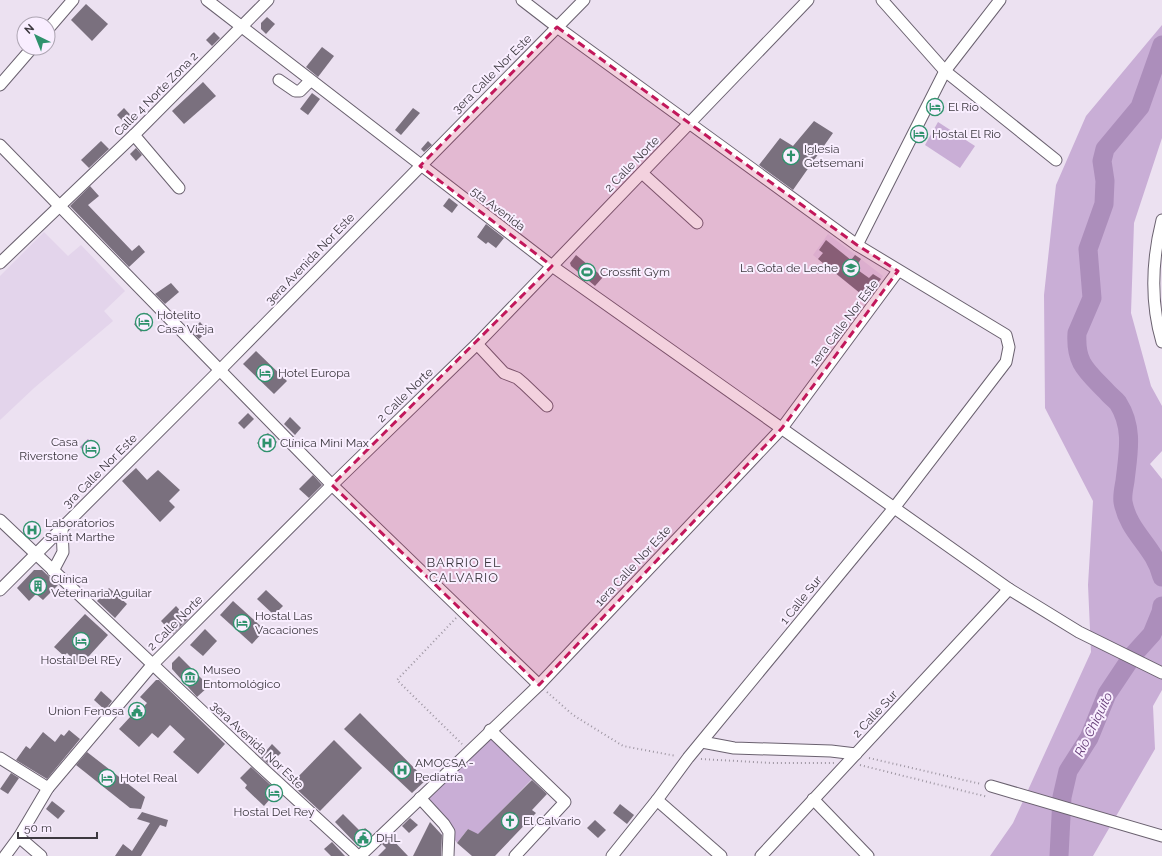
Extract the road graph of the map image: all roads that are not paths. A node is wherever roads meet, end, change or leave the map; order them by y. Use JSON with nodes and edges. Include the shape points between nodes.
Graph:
{"nodes":[{"id":1,"x":74,"y":0,"type":"edge"},
{"id":2,"x":207,"y":0,"type":"edge"},
{"id":3,"x":268,"y":0,"type":"edge"},
{"id":4,"x":522,"y":0,"type":"edge"},
{"id":5,"x":584,"y":0,"type":"edge"},
{"id":6,"x":808,"y":0,"type":"edge"},
{"id":7,"x":882,"y":0,"type":"edge"},
{"id":8,"x":1000,"y":0,"type":"edge"},
{"id":9,"x":56,"y":20,"type":"edge"},
{"id":10,"x":242,"y":27,"type":"junction"},
{"id":11,"x":557,"y":27,"type":"junction"},
{"id":12,"x":25,"y":56,"type":"edge"},
{"id":13,"x":945,"y":71,"type":"junction"},
{"id":14,"x":279,"y":80,"type":"dead end"},
{"id":15,"x":310,"y":80,"type":"junction"},
{"id":16,"x":0,"y":85,"type":"edge"},
{"id":17,"x":690,"y":124,"type":"junction"},
{"id":18,"x":134,"y":135,"type":"junction"},
{"id":19,"x":0,"y":145,"type":"edge"},
{"id":20,"x":1056,"y":160,"type":"dead end"},
{"id":21,"x":420,"y":166,"type":"junction"},
{"id":22,"x":642,"y":172,"type":"junction"},
{"id":23,"x":179,"y":188,"type":"dead end"},
{"id":24,"x":60,"y":206,"type":"junction"},
{"id":25,"x":1162,"y":220,"type":"edge"},
{"id":26,"x":696,"y":223,"type":"dead end"},
{"id":27,"x":857,"y":245,"type":"junction"},
{"id":28,"x":0,"y":263,"type":"edge"},
{"id":29,"x":552,"y":266,"type":"junction"},
{"id":30,"x":898,"y":271,"type":"junction"},
{"id":31,"x":1159,"y":319,"type":"edge"},
{"id":32,"x":1162,"y":342,"type":"edge"},
{"id":33,"x":477,"y":344,"type":"junction"},
{"id":34,"x":219,"y":371,"type":"junction"},
{"id":35,"x":546,"y":406,"type":"dead end"},
{"id":36,"x":782,"y":428,"type":"junction"},
{"id":37,"x":332,"y":485,"type":"junction"},
{"id":38,"x":894,"y":508,"type":"junction"},
{"id":39,"x":0,"y":520,"type":"edge"},
{"id":40,"x":62,"y":528,"type":"junction"},
{"id":41,"x":35,"y":554,"type":"junction"},
{"id":42,"x":53,"y":571,"type":"junction"},
{"id":43,"x":1009,"y":589,"type":"junction"},
{"id":44,"x":0,"y":590,"type":"edge"},
{"id":45,"x":152,"y":664,"type":"junction"},
{"id":46,"x":1162,"y":672,"type":"edge"},
{"id":47,"x":539,"y":685,"type":"junction"},
{"id":48,"x":490,"y":730,"type":"junction"},
{"id":49,"x":702,"y":742,"type":"junction"},
{"id":50,"x":856,"y":754,"type":"junction"},
{"id":51,"x":0,"y":758,"type":"edge"},
{"id":52,"x":992,"y":786,"type":"road end"},
{"id":53,"x":48,"y":788,"type":"junction"},
{"id":54,"x":420,"y":798,"type":"junction"},
{"id":55,"x":813,"y":799,"type":"junction"},
{"id":56,"x":657,"y":800,"type":"junction"},
{"id":57,"x":1162,"y":836,"type":"edge"},
{"id":58,"x":19,"y":838,"type":"junction"},
{"id":59,"x":518,"y":855,"type":"edge"},
{"id":60,"x":5,"y":856,"type":"edge"},
{"id":61,"x":41,"y":856,"type":"edge"},
{"id":62,"x":359,"y":856,"type":"edge"},
{"id":63,"x":448,"y":856,"type":"edge"},
{"id":64,"x":612,"y":856,"type":"edge"},
{"id":65,"x":721,"y":856,"type":"edge"},
{"id":66,"x":761,"y":856,"type":"edge"},
{"id":67,"x":868,"y":856,"type":"edge"}],
"edges":[{"from":1,"to":9,"type":"street"},
{"from":2,"to":10,"type":"street","name":"5ta Avenida"},
{"from":3,"to":10,"type":"street","name":"Calle 4 Norte Zona 2"},
{"from":4,"to":11,"type":"street"},
{"from":5,"to":11,"type":"street","name":"3era Calle Nor Este"},
{"from":6,"to":17,"type":"street","name":"2 Calle Norte"},
{"from":7,"to":13,"type":"street"},
{"from":8,"to":13,"type":"street"},
{"from":10,"to":15,"type":"street","name":"5ta Avenida"},
{"from":10,"to":18,"type":"street","name":"Calle 4 Norte Zona 2"},
{"from":11,"to":17,"type":"street"},
{"from":11,"to":21,"type":"street","name":"3era Calle Nor Este"},
{"from":12,"to":16,"type":"street"},
{"from":13,"to":20,"type":"street"},
{"from":13,"to":27,"type":"street"},
{"from":14,"to":15,"type":"street","via":[[295,91],[300,91]]},
{"from":15,"to":21,"type":"street","name":"5ta Avenida"},
{"from":17,"to":22,"type":"street","name":"2 Calle Norte"},
{"from":17,"to":27,"type":"street"},
{"from":18,"to":23,"type":"street"},
{"from":18,"to":24,"type":"street","name":"Calle 4 Norte Zona 2"},
{"from":19,"to":24,"type":"street"},
{"from":21,"to":29,"type":"street","name":"5ta Avenida"},
{"from":21,"to":34,"type":"street","name":"3era Avenida Nor Este"},
{"from":22,"to":26,"type":"street"},
{"from":22,"to":29,"type":"street","name":"2 Calle Norte"},
{"from":24,"to":28,"type":"street","name":"Calle 4 Norte Zona 2"},
{"from":24,"to":34,"type":"street"},
{"from":25,"to":31,"type":"street","via":[[1156,244],[1153,283]]},
{"from":27,"to":30,"type":"street"},
{"from":29,"to":33,"type":"street","name":"2 Calle Norte"},
{"from":29,"to":36,"type":"street","name":"5ta Avenida"},
{"from":30,"to":36,"type":"street","name":"1era Calle Nor Este"},
{"from":30,"to":38,"type":"street","name":"1 Calle Sur","via":[[1006,335],[1010,347],[1006,362]]},
{"from":31,"to":32,"type":"street"},
{"from":33,"to":35,"type":"street","via":[[504,373],[517,378]]},
{"from":33,"to":37,"type":"street","name":"2 Calle Norte"},
{"from":34,"to":37,"type":"street"},
{"from":34,"to":40,"type":"street","name":"3ra Calle Nor Este"},
{"from":36,"to":38,"type":"street","name":"5ta Avenida"},
{"from":36,"to":47,"type":"street","name":"1era Calle Nor Este"},
{"from":37,"to":45,"type":"street","name":"2 Calle Norte"},
{"from":37,"to":47,"type":"street"},
{"from":38,"to":43,"type":"street","name":"5ta Avenida"},
{"from":38,"to":49,"type":"street","name":"1 Calle Sur"},
{"from":39,"to":41,"type":"street","name":"3era Avenida Nor Este"},
{"from":40,"to":41,"type":"street","name":"3ra Calle Nor Este"},
{"from":40,"to":42,"type":"street","via":[[63,552]]},
{"from":41,"to":42,"type":"street","name":"3era Avenida Nor Este"},
{"from":41,"to":44,"type":"street","name":"3ra Calle Nor Este"},
{"from":42,"to":45,"type":"street","name":"3era Avenida Nor Este"},
{"from":43,"to":46,"type":"street","name":"5ta Avenida","via":[[1079,632]]},
{"from":43,"to":50,"type":"street","name":"2 Calle Sur"},
{"from":45,"to":53,"type":"street","name":"2 Calle Norte"},
{"from":45,"to":62,"type":"street","name":"3era Avenida Nor Este"},
{"from":47,"to":48,"type":"street","name":"1era Calle Nor Este"},
{"from":48,"to":54,"type":"street","name":"1era Calle Nor Este"},
{"from":48,"to":59,"type":"street","via":[[565,802]]},
{"from":49,"to":50,"type":"street","via":[[734,748]]},
{"from":49,"to":56,"type":"street","name":"1 Calle Sur"},
{"from":50,"to":55,"type":"street","name":"2 Calle Sur"},
{"from":51,"to":53,"type":"street"},
{"from":52,"to":57,"type":"street"},
{"from":53,"to":58,"type":"street","name":"2 Calle Norte"},
{"from":54,"to":62,"type":"street","name":"1era Calle Nor Este"},
{"from":54,"to":63,"type":"street","via":[[449,832]]},
{"from":55,"to":66,"type":"street","name":"2 Calle Sur"},
{"from":55,"to":67,"type":"street"},
{"from":56,"to":64,"type":"street","name":"1 Calle Sur"},
{"from":56,"to":65,"type":"street"},
{"from":58,"to":60,"type":"street","name":"2 Calle Norte"},
{"from":58,"to":61,"type":"street"}]}
